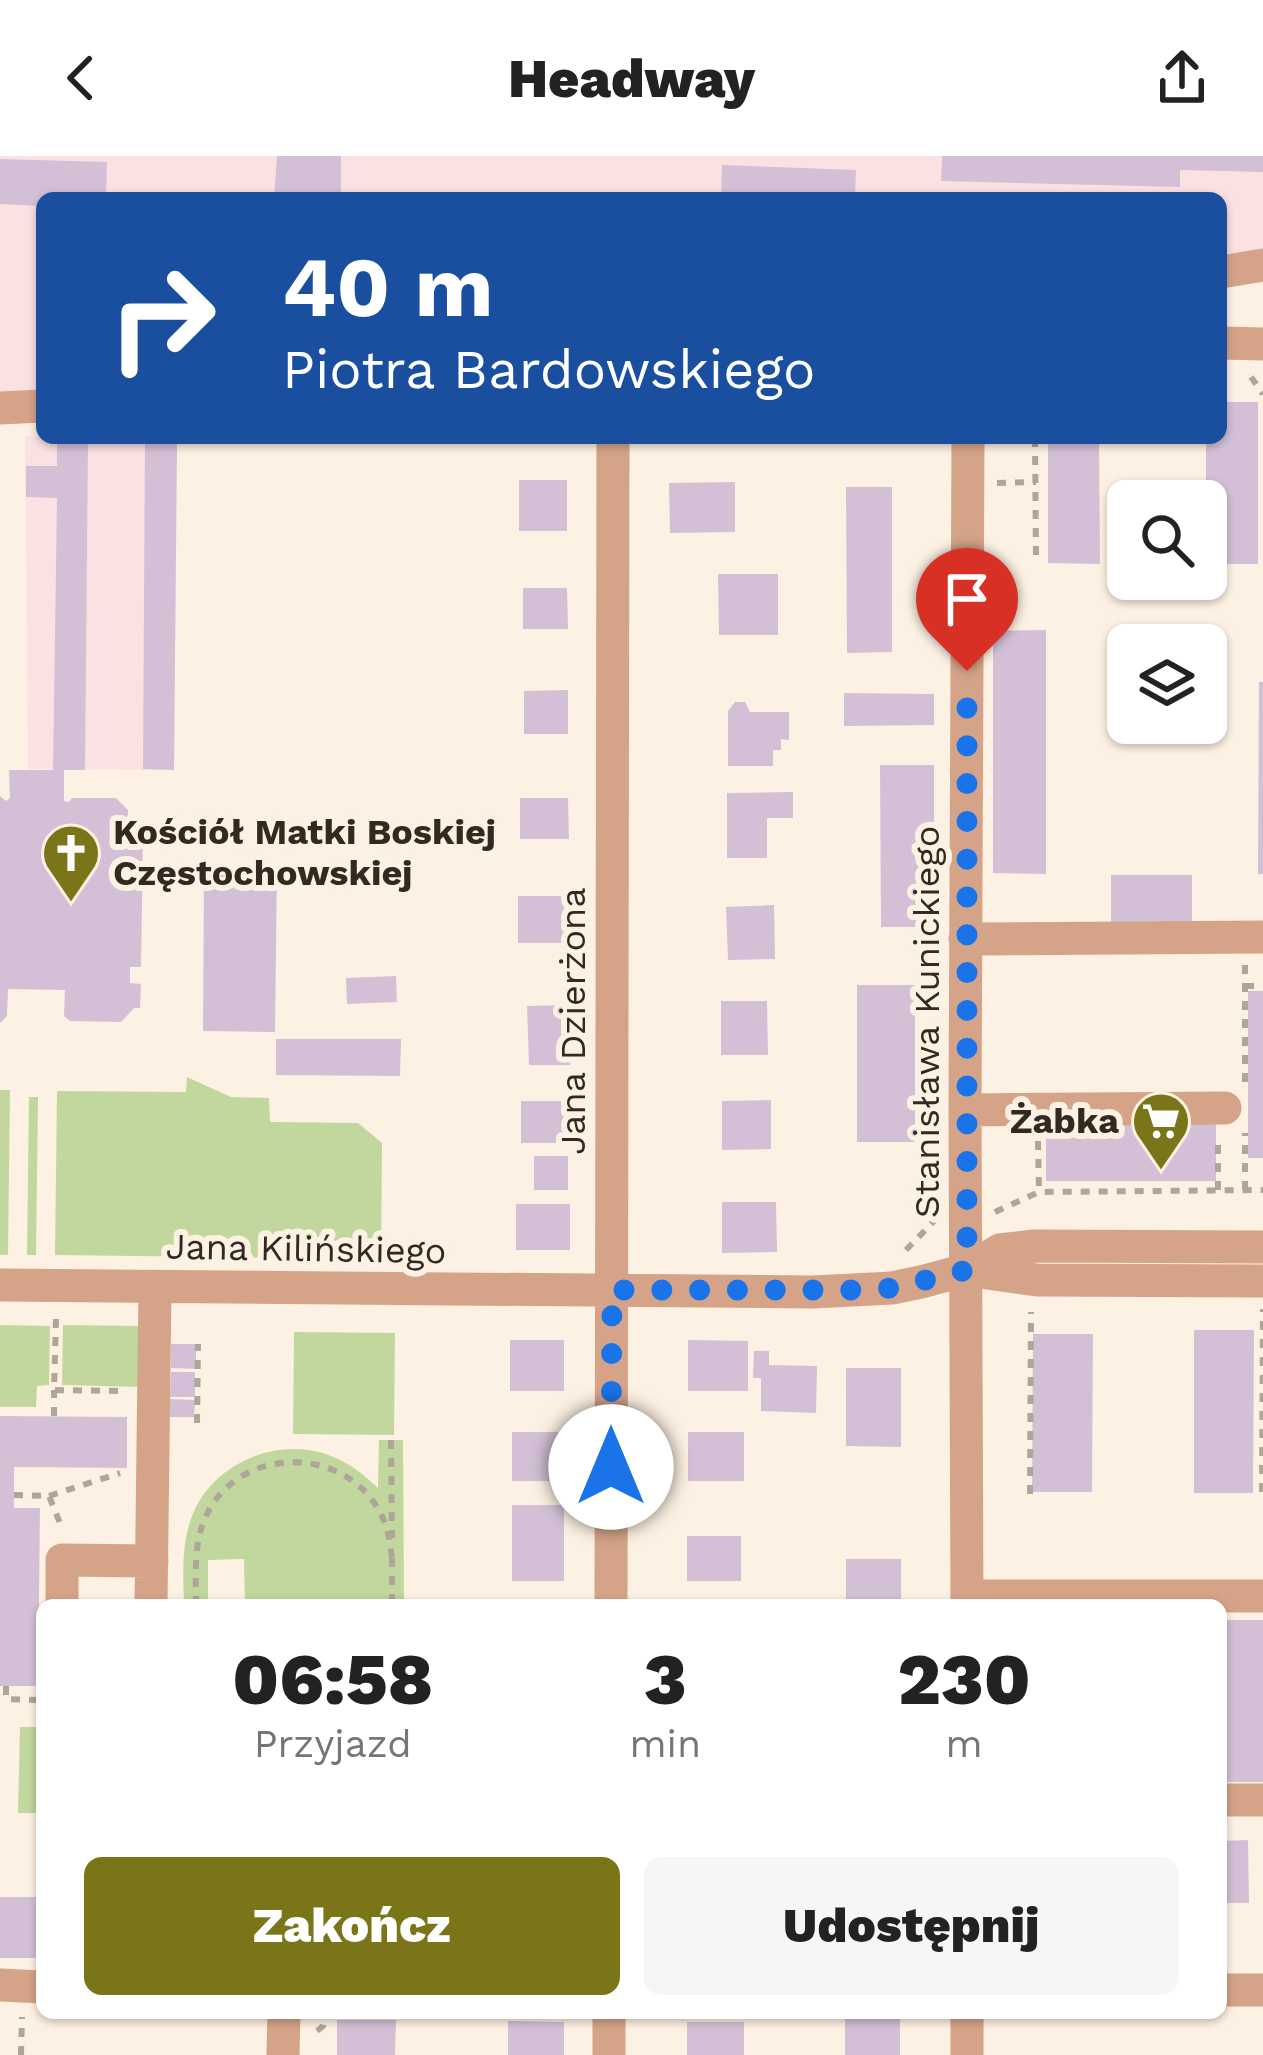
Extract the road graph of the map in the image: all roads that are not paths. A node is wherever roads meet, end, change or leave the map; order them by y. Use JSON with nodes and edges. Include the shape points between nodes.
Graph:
{"nodes":[{"id":1,"x":1263,"y":265,"type":"edge"},
{"id":2,"x":1227,"y":271,"type":"edge"},
{"id":3,"x":1227,"y":343,"type":"edge"},
{"id":4,"x":1263,"y":344,"type":"edge"},
{"id":5,"x":36,"y":406,"type":"edge"},
{"id":6,"x":0,"y":408,"type":"edge"},
{"id":7,"x":613,"y":444,"type":"edge"},
{"id":8,"x":968,"y":444,"type":"edge"},
{"id":9,"x":1263,"y":938,"type":"edge"},
{"id":10,"x":965,"y":939,"type":"junction"},
{"id":11,"x":965,"y":1110,"type":"junction"},
{"id":12,"x":1239,"y":1111,"type":"road end"},
{"id":13,"x":1263,"y":1247,"type":"edge"},
{"id":14,"x":967,"y":1270,"type":"junction"},
{"id":15,"x":1263,"y":1280,"type":"edge"},
{"id":16,"x":0,"y":1285,"type":"edge"},
{"id":17,"x":155,"y":1287,"type":"junction"},
{"id":18,"x":612,"y":1290,"type":"junction"},
{"id":19,"x":152,"y":1561,"type":"junction"},
{"id":20,"x":1263,"y":1596,"type":"edge"},
{"id":21,"x":62,"y":1599,"type":"edge"},
{"id":22,"x":151,"y":1599,"type":"edge"},
{"id":23,"x":611,"y":1599,"type":"edge"},
{"id":24,"x":967,"y":1599,"type":"edge"},
{"id":25,"x":1085,"y":1599,"type":"edge"},
{"id":26,"x":1227,"y":1800,"type":"edge"},
{"id":27,"x":1263,"y":1800,"type":"edge"},
{"id":28,"x":1227,"y":1990,"type":"edge"},
{"id":29,"x":1263,"y":1990,"type":"edge"},
{"id":30,"x":284,"y":2019,"type":"edge"},
{"id":31,"x":609,"y":2019,"type":"edge"},
{"id":32,"x":967,"y":2019,"type":"edge"},
{"id":33,"x":283,"y":2055,"type":"edge"},
{"id":34,"x":609,"y":2055,"type":"edge"},
{"id":35,"x":967,"y":2055,"type":"edge"}],
"edges":[{"from":1,"to":2,"type":"street"},
{"from":3,"to":4,"type":"street"},
{"from":5,"to":6,"type":"street"},
{"from":7,"to":18,"type":"street","name":"Jana Dzierżona"},
{"from":8,"to":10,"type":"street","name":"Stanisława Kunickiego"},
{"from":9,"to":10,"type":"street"},
{"from":10,"to":11,"type":"street","name":"Stanisława Kunickiego"},
{"from":11,"to":12,"type":"street"},
{"from":11,"to":14,"type":"street","name":"Stanisława Kunickiego"},
{"from":13,"to":14,"type":"street","via":[[1035,1246],[1000,1250]]},
{"from":14,"to":15,"type":"street","via":[[1037,1280]]},
{"from":14,"to":18,"type":"street","name":"Jana Kilińskiego","via":[[875,1289]]},
{"from":14,"to":24,"type":"street","name":"Stanisława Kunickiego"},
{"from":16,"to":17,"type":"street","name":"Jana Kilińskiego"},
{"from":17,"to":18,"type":"street","name":"Jana Kilińskiego"},
{"from":17,"to":19,"type":"street"},
{"from":18,"to":23,"type":"street","name":"Jana Dzierżona"},
{"from":19,"to":21,"type":"street","via":[[62,1560]]},
{"from":19,"to":22,"type":"street"},
{"from":20,"to":25,"type":"street"},
{"from":26,"to":27,"type":"street"},
{"from":28,"to":29,"type":"street"},
{"from":30,"to":33,"type":"street"},
{"from":31,"to":34,"type":"street"},
{"from":32,"to":35,"type":"street"}]}
